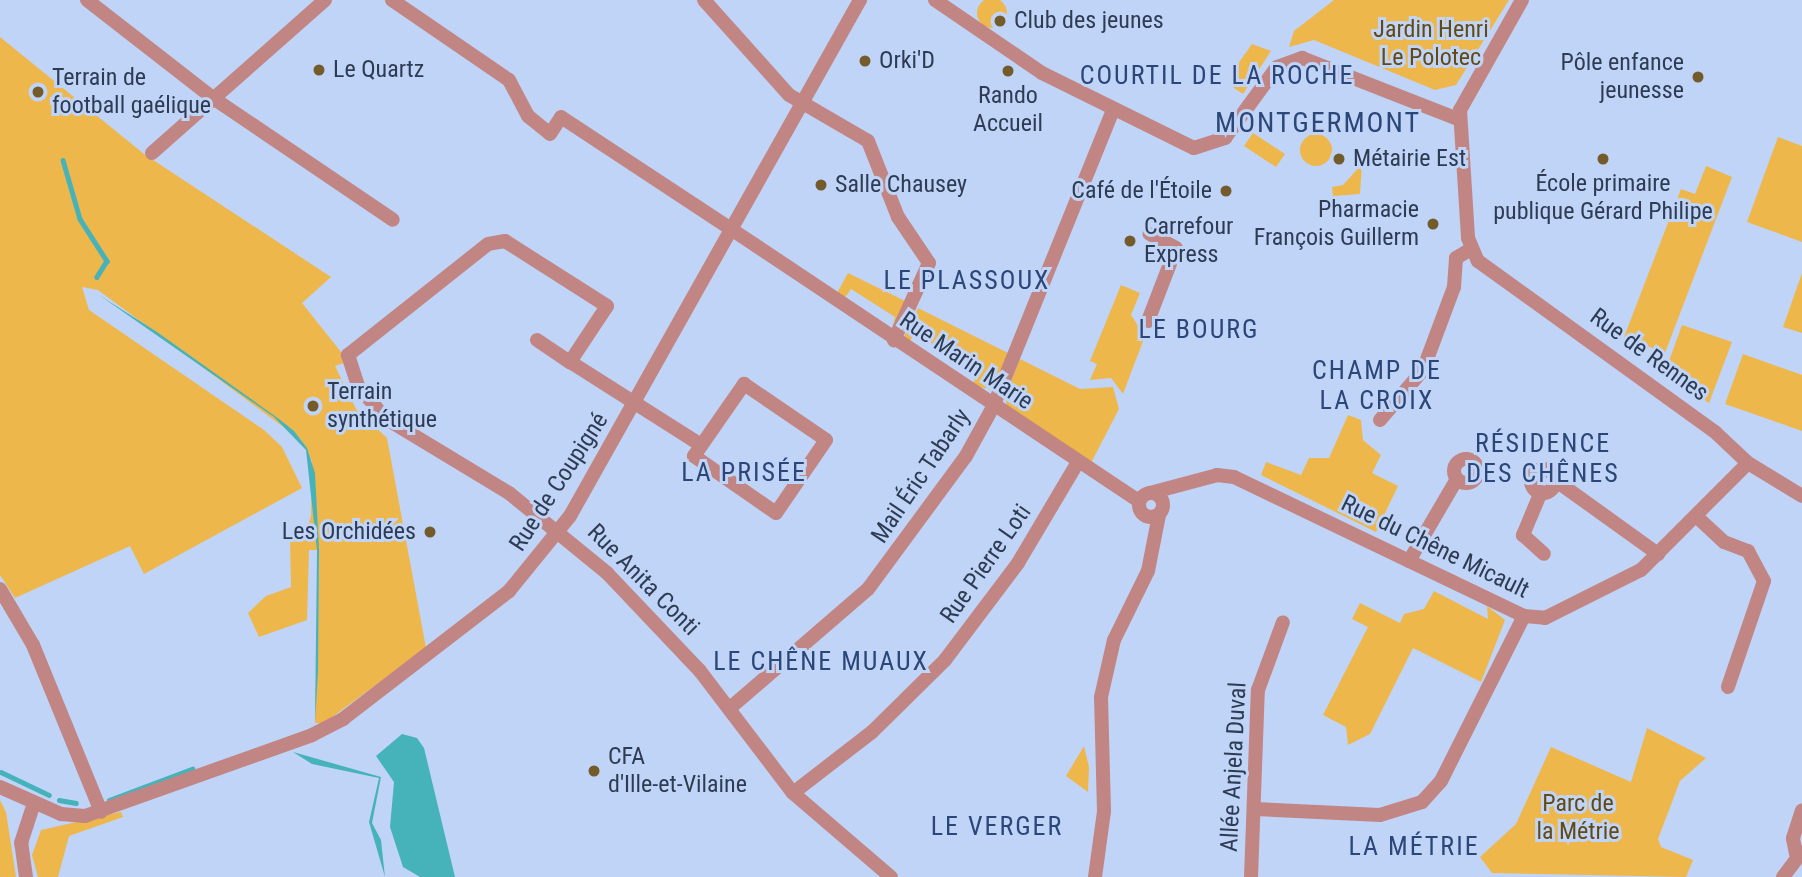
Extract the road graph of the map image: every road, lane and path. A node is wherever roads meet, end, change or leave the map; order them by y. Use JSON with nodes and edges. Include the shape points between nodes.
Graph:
{"nodes":[{"id":1,"x":87,"y":0,"type":"edge"},
{"id":2,"x":325,"y":0,"type":"edge"},
{"id":3,"x":392,"y":0,"type":"edge"},
{"id":4,"x":704,"y":0,"type":"edge"},
{"id":5,"x":860,"y":0,"type":"edge"},
{"id":6,"x":935,"y":0,"type":"edge"},
{"id":7,"x":1522,"y":0,"type":"edge"},
{"id":8,"x":213,"y":98,"type":"junction"},
{"id":9,"x":803,"y":107,"type":"junction"},
{"id":10,"x":1113,"y":110,"type":"junction"},
{"id":11,"x":1458,"y":120,"type":"junction"},
{"id":12,"x":152,"y":153,"type":"dead end"},
{"id":13,"x":393,"y":220,"type":"dead end"},
{"id":14,"x":734,"y":231,"type":"junction"},
{"id":15,"x":1150,"y":234,"type":"dead end"},
{"id":16,"x":1471,"y":250,"type":"junction"},
{"id":17,"x":1148,"y":321,"type":"dead end"},
{"id":18,"x":537,"y":340,"type":"dead end"},
{"id":19,"x":894,"y":340,"type":"junction"},
{"id":20,"x":570,"y":362,"type":"junction"},
{"id":21,"x":635,"y":404,"type":"junction"},
{"id":22,"x":993,"y":407,"type":"junction"},
{"id":23,"x":1380,"y":420,"type":"dead end"},
{"id":24,"x":701,"y":445,"type":"junction"},
{"id":25,"x":1078,"y":462,"type":"junction"},
{"id":26,"x":1748,"y":463,"type":"junction"},
{"id":27,"x":1457,"y":479,"type":"dead end"},
{"id":28,"x":1555,"y":480,"type":"junction"},
{"id":29,"x":1184,"y":484,"type":"junction"},
{"id":30,"x":1541,"y":492,"type":"junction"},
{"id":31,"x":1802,"y":496,"type":"edge"},
{"id":32,"x":1144,"y":502,"type":"junction"},
{"id":33,"x":1161,"y":511,"type":"junction"},
{"id":34,"x":1696,"y":516,"type":"junction"},
{"id":35,"x":560,"y":530,"type":"junction"},
{"id":36,"x":1153,"y":551,"type":"junction"},
{"id":37,"x":1544,"y":554,"type":"dead end"},
{"id":38,"x":1658,"y":554,"type":"junction"},
{"id":39,"x":1409,"y":561,"type":"junction"},
{"id":40,"x":0,"y":589,"type":"edge"},
{"id":41,"x":1524,"y":616,"type":"junction"},
{"id":42,"x":1283,"y":622,"type":"dead end"},
{"id":43,"x":1728,"y":687,"type":"dead end"},
{"id":44,"x":730,"y":708,"type":"junction"},
{"id":45,"x":0,"y":787,"type":"edge"},
{"id":46,"x":793,"y":793,"type":"junction"},
{"id":47,"x":34,"y":803,"type":"junction"},
{"id":48,"x":1255,"y":809,"type":"junction"},
{"id":49,"x":1802,"y":810,"type":"edge"},
{"id":50,"x":101,"y":812,"type":"junction"},
{"id":51,"x":1799,"y":853,"type":"edge"},
{"id":52,"x":1097,"y":855,"type":"junction"},
{"id":53,"x":26,"y":877,"type":"edge"},
{"id":54,"x":891,"y":877,"type":"edge"},
{"id":55,"x":1095,"y":877,"type":"edge"},
{"id":56,"x":1105,"y":877,"type":"edge"},
{"id":57,"x":1251,"y":877,"type":"edge"},
{"id":58,"x":1783,"y":877,"type":"edge"}],
"edges":[{"from":1,"to":8,"type":"street"},
{"from":2,"to":8,"type":"street"},
{"from":3,"to":14,"type":"street","name":"Rue Marin Marie","via":[[509,80],[528,116],[550,134],[561,117]]},
{"from":4,"to":9,"type":"street"},
{"from":5,"to":9,"type":"street","name":"Rue de Coupigné"},
{"from":6,"to":10,"type":"street","via":[[1042,73]]},
{"from":7,"to":11,"type":"street","via":[[1466,92]]},
{"from":8,"to":12,"type":"street"},
{"from":8,"to":13,"type":"street"},
{"from":9,"to":14,"type":"street","name":"Rue de Coupigné"},
{"from":9,"to":19,"type":"street","via":[[868,141],[898,217],[929,263]]},
{"from":10,"to":11,"type":"street","via":[[1202,148],[1234,128],[1277,67],[1301,58]]},
{"from":10,"to":22,"type":"street","name":"Mail Éric Tabarly"},
{"from":11,"to":16,"type":"street"},
{"from":14,"to":19,"type":"street","name":"Rue Marin Marie"},
{"from":14,"to":21,"type":"street","name":"Rue de Coupigné"},
{"from":15,"to":17,"type":"street","via":[[1176,248]]},
{"from":16,"to":23,"type":"street","via":[[1456,258],[1454,287],[1423,370]]},
{"from":16,"to":26,"type":"street","name":"Rue de Rennes","via":[[1496,278],[1569,324],[1715,432]]},
{"from":18,"to":20,"type":"street"},
{"from":19,"to":22,"type":"street","name":"Rue Marin Marie"},
{"from":20,"to":21,"type":"street"},
{"from":20,"to":35,"type":"street","name":"Rue Anita Conti","via":[[607,306],[498,240],[348,355],[358,386],[384,418]]},
{"from":21,"to":24,"type":"street"},
{"from":21,"to":35,"type":"street","name":"Rue de Coupigné"},
{"from":22,"to":25,"type":"street","name":"Rue Marin Marie"},
{"from":22,"to":44,"type":"street","name":"Mail Éric Tabarly","via":[[924,521],[869,589]]},
{"from":24,"to":24,"type":"street","via":[[744,384],[826,440],[776,513],[694,456]]},
{"from":25,"to":32,"type":"street","name":"Rue Marin Marie"},
{"from":25,"to":46,"type":"street","name":"Rue Pierre Loti","via":[[1018,563],[945,660],[872,732]]},
{"from":26,"to":31,"type":"street","name":"Rue de Rennes"},
{"from":26,"to":34,"type":"street","name":"Rue du Chêne Micault"},
{"from":27,"to":39,"type":"street"},
{"from":28,"to":30,"type":"street"},
{"from":28,"to":30,"type":"street","via":[[1549,470],[1534,472],[1531,483]]},
{"from":28,"to":38,"type":"street"},
{"from":29,"to":32,"type":"street","name":"Rue du Chêne Micault"},
{"from":29,"to":33,"type":"street"},
{"from":29,"to":39,"type":"street","name":"Rue du Chêne Micault","via":[[1217,475],[1253,483]]},
{"from":30,"to":37,"type":"street","via":[[1523,535]]},
{"from":32,"to":33,"type":"street"},
{"from":32,"to":33,"type":"street"},
{"from":32,"to":36,"type":"street"},
{"from":33,"to":36,"type":"street"},
{"from":34,"to":38,"type":"street","name":"Rue du Chêne Micault"},
{"from":34,"to":43,"type":"street","via":[[1724,542],[1748,551],[1764,581]]},
{"from":35,"to":44,"type":"street","name":"Rue Anita Conti","via":[[652,618]]},
{"from":35,"to":50,"type":"street","name":"Rue de Coupigné","via":[[509,591],[343,719]]},
{"from":36,"to":52,"type":"street","via":[[1114,640],[1101,697],[1098,756],[1105,778]]},
{"from":38,"to":41,"type":"street","name":"Rue du Chêne Micault","via":[[1641,570],[1555,615]]},
{"from":39,"to":41,"type":"street","name":"Rue du Chêne Micault"},
{"from":40,"to":50,"type":"street","via":[[33,645]]},
{"from":41,"to":48,"type":"street","via":[[1441,781],[1422,802],[1392,814]]},
{"from":42,"to":48,"type":"street","name":"Allée Anjela Duval","via":[[1258,690]]},
{"from":44,"to":46,"type":"street","name":"Rue Anita Conti"},
{"from":45,"to":47,"type":"street","name":"Rue de Coupigné"},
{"from":46,"to":54,"type":"street","name":"Rue Anita Conti"},
{"from":47,"to":50,"type":"street","name":"Rue de Coupigné","via":[[61,814]]},
{"from":47,"to":53,"type":"street","via":[[22,843]]},
{"from":48,"to":57,"type":"street","name":"Allée Anjela Duval"},
{"from":49,"to":51,"type":"street","via":[[1793,838]]},
{"from":51,"to":58,"type":"street"},
{"from":52,"to":55,"type":"street"},
{"from":52,"to":56,"type":"street"}]}
